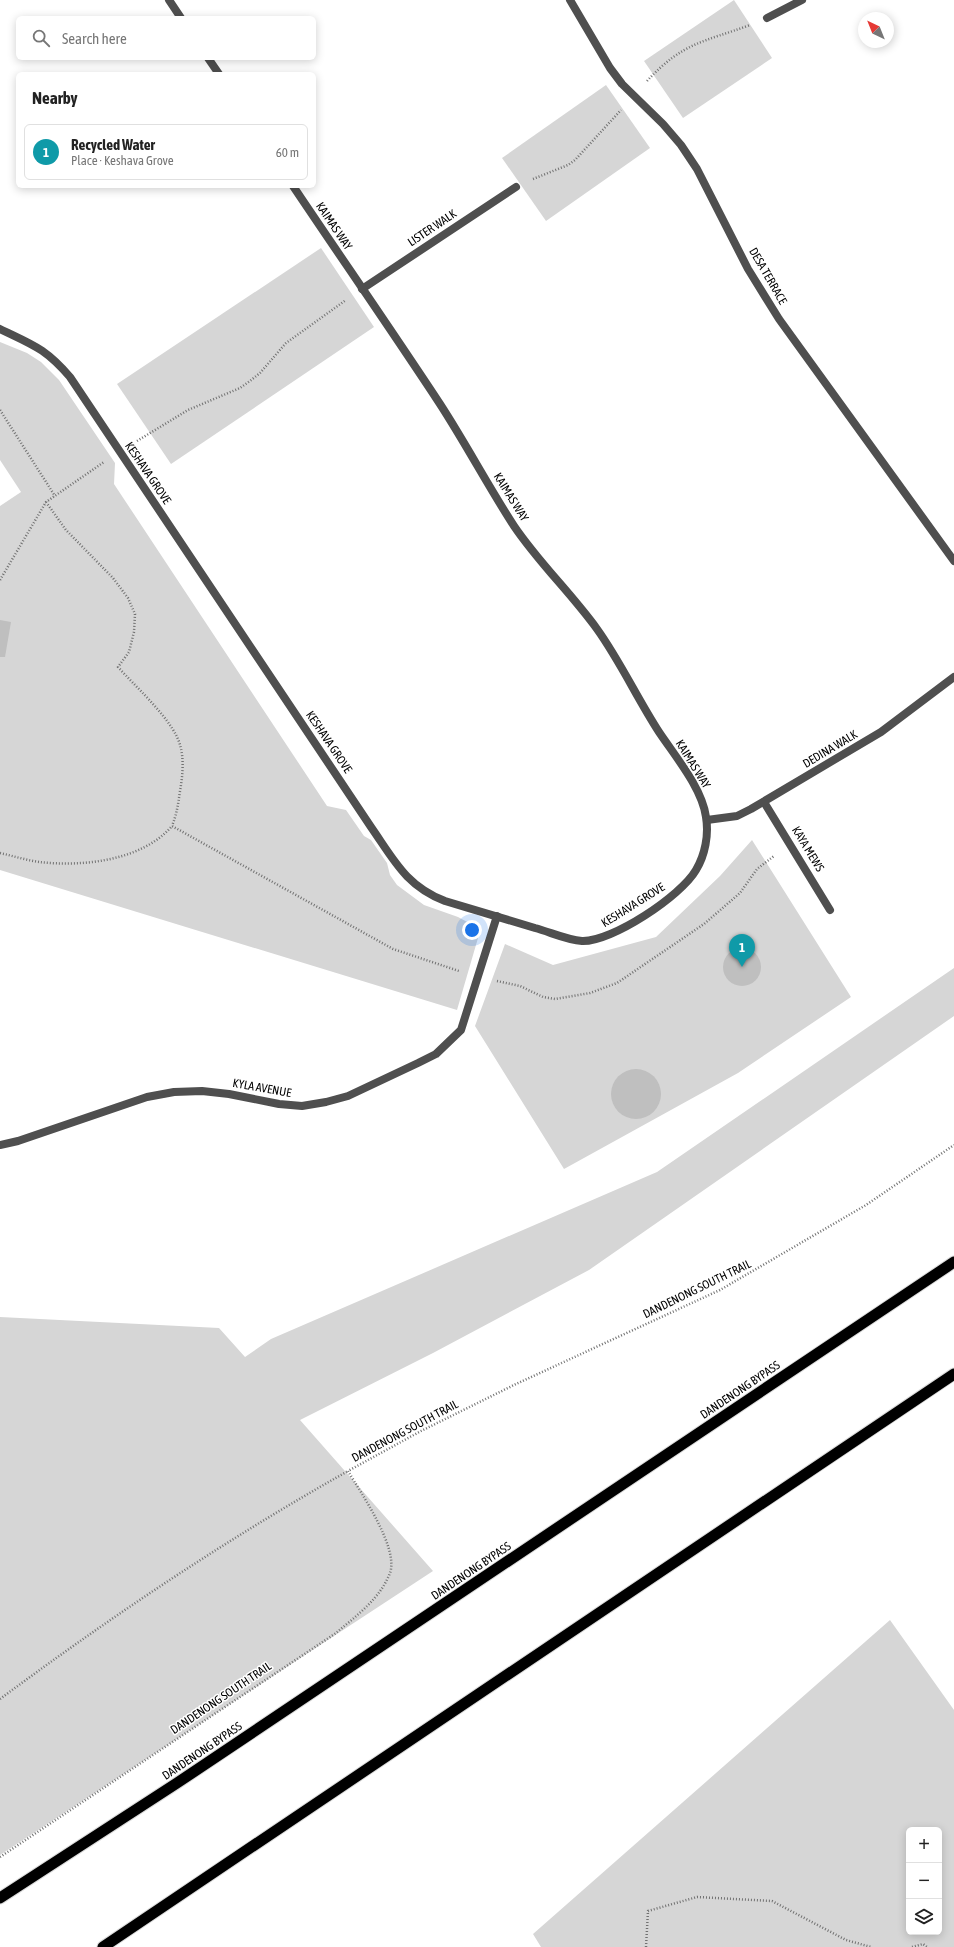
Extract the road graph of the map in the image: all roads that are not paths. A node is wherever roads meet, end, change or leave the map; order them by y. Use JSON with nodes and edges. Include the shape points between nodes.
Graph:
{"nodes":[{"id":1,"x":169,"y":0,"type":"edge"},
{"id":2,"x":570,"y":0,"type":"edge"},
{"id":3,"x":802,"y":0,"type":"edge"},
{"id":4,"x":180,"y":16,"type":"edge"},
{"id":5,"x":767,"y":18,"type":"road end"},
{"id":6,"x":209,"y":60,"type":"edge"},
{"id":7,"x":217,"y":72,"type":"edge"},
{"id":8,"x":516,"y":187,"type":"road end"},
{"id":9,"x":294,"y":188,"type":"edge"},
{"id":10,"x":362,"y":289,"type":"junction"},
{"id":11,"x":0,"y":329,"type":"edge"},
{"id":12,"x":954,"y":561,"type":"edge"},
{"id":13,"x":954,"y":677,"type":"edge"},
{"id":14,"x":764,"y":802,"type":"junction"},
{"id":15,"x":707,"y":820,"type":"junction"},
{"id":16,"x":830,"y":910,"type":"dead end"},
{"id":17,"x":498,"y":916,"type":"junction"},
{"id":18,"x":0,"y":1145,"type":"edge"},
{"id":19,"x":954,"y":1262,"type":"edge"},
{"id":20,"x":954,"y":1374,"type":"edge"},
{"id":21,"x":0,"y":1898,"type":"edge"},
{"id":22,"x":103,"y":1947,"type":"edge"}],
"edges":[{"from":1,"to":4,"type":"street"},
{"from":2,"to":12,"type":"street","name":"DESA TERRACE","via":[[610,68],[633,96],[681,145],[697,169],[748,269],[779,319]]},
{"from":3,"to":5,"type":"street"},
{"from":6,"to":7,"type":"street"},
{"from":8,"to":10,"type":"street","name":"LISTER WALK"},
{"from":9,"to":10,"type":"street","name":"KAIMAS WAY"},
{"from":10,"to":15,"type":"street","name":"KAIMAS WAY","via":[[439,403],[515,526],[602,637],[645,711],[688,775],[704,806]]},
{"from":11,"to":17,"type":"street","name":"KESHAVA GROVE","via":[[44,350],[70,377],[398,867],[429,895]]},
{"from":13,"to":14,"type":"street","name":"DEDINA WALK","via":[[881,732]]},
{"from":14,"to":15,"type":"street","name":"DEDINA WALK","via":[[737,816]]},
{"from":14,"to":16,"type":"street","name":"KAYA MEWS"},
{"from":15,"to":17,"type":"street","name":"KESHAVA GROVE","via":[[702,858],[687,882],[657,906],[612,934],[601,939],[581,941]]},
{"from":17,"to":18,"type":"street","name":"KYLA AVENUE","via":[[461,1030],[436,1054],[348,1096],[302,1106],[202,1091],[174,1092],[147,1097]]},
{"from":19,"to":21,"type":"highway","name":"DANDENONG BYPASS","via":[[177,1783]]},
{"from":20,"to":22,"type":"highway"}]}
